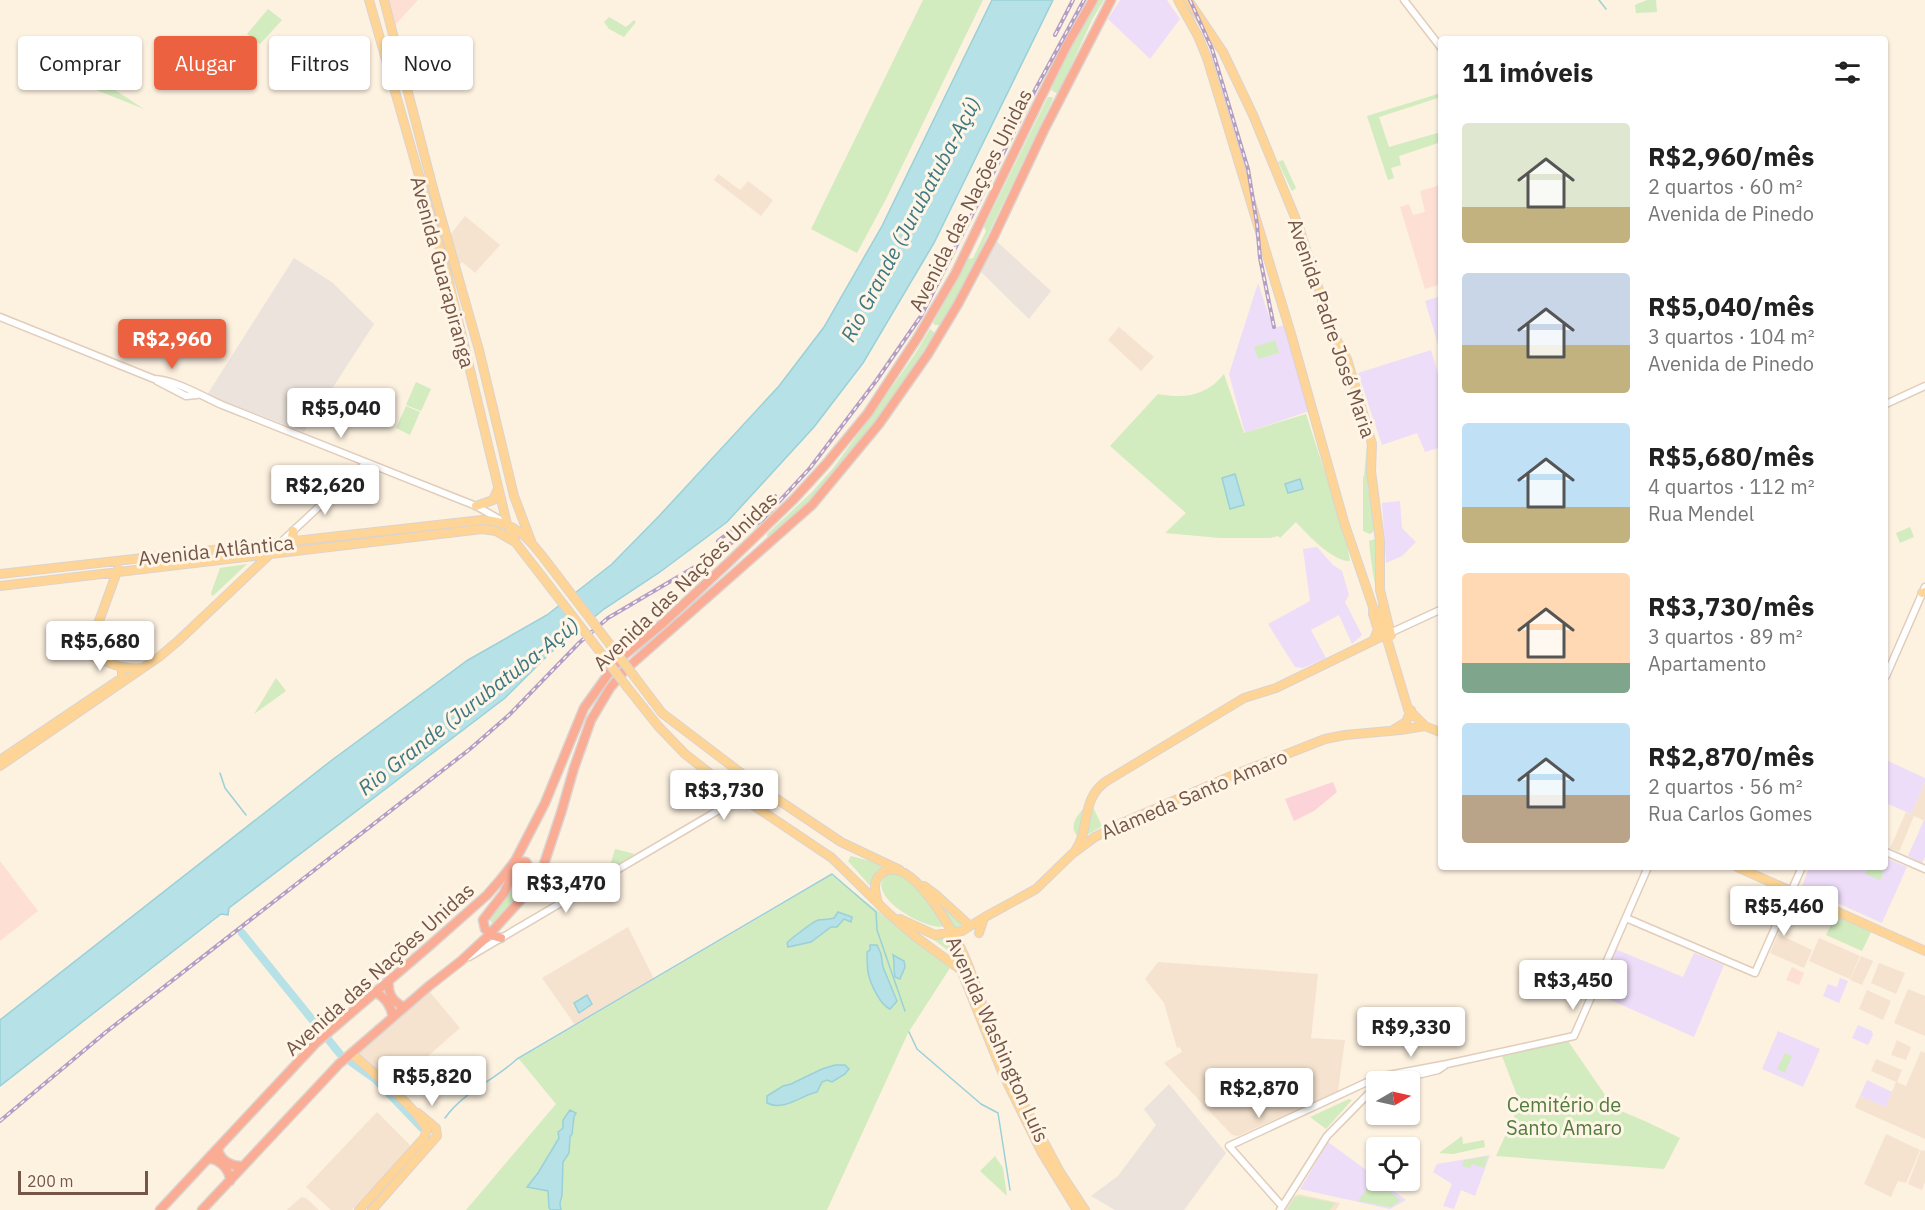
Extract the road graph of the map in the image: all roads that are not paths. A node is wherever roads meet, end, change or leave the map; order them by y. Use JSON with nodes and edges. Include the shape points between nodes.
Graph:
{"nodes":[{"id":1,"x":1093,"y":0,"type":"edge"},
{"id":2,"x":1111,"y":0,"type":"edge"},
{"id":3,"x":1178,"y":0,"type":"edge"},
{"id":4,"x":1188,"y":0,"type":"edge"},
{"id":5,"x":1404,"y":0,"type":"edge"},
{"id":6,"x":369,"y":1,"type":"edge"},
{"id":7,"x":385,"y":3,"type":"edge"},
{"id":8,"x":1208,"y":30,"type":"junction"},
{"id":9,"x":1198,"y":36,"type":"junction"},
{"id":10,"x":1438,"y":44,"type":"edge"},
{"id":11,"x":1043,"y":92,"type":"junction"},
{"id":12,"x":1054,"y":110,"type":"junction"},
{"id":13,"x":1,"y":318,"type":"edge"},
{"id":14,"x":154,"y":379,"type":"junction"},
{"id":15,"x":1925,"y":386,"type":"edge"},
{"id":16,"x":198,"y":395,"type":"junction"},
{"id":17,"x":1888,"y":403,"type":"edge"},
{"id":18,"x":366,"y":463,"type":"junction"},
{"id":19,"x":497,"y":487,"type":"junction"},
{"id":20,"x":476,"y":506,"type":"junction"},
{"id":21,"x":507,"y":524,"type":"junction"},
{"id":22,"x":293,"y":531,"type":"junction"},
{"id":23,"x":296,"y":542,"type":"junction"},
{"id":24,"x":280,"y":543,"type":"junction"},
{"id":25,"x":516,"y":543,"type":"junction"},
{"id":26,"x":531,"y":543,"type":"junction"},
{"id":27,"x":244,"y":547,"type":"junction"},
{"id":28,"x":268,"y":555,"type":"junction"},
{"id":29,"x":252,"y":557,"type":"junction"},
{"id":30,"x":122,"y":560,"type":"junction"},
{"id":31,"x":116,"y":572,"type":"junction"},
{"id":32,"x":0,"y":574,"type":"edge"},
{"id":33,"x":249,"y":574,"type":"junction"},
{"id":34,"x":0,"y":586,"type":"edge"},
{"id":35,"x":1924,"y":591,"type":"edge"},
{"id":36,"x":1373,"y":607,"type":"junction"},
{"id":37,"x":1438,"y":611,"type":"edge"},
{"id":38,"x":1388,"y":634,"type":"junction"},
{"id":39,"x":1372,"y":642,"type":"junction"},
{"id":40,"x":122,"y":667,"type":"junction"},
{"id":41,"x":145,"y":668,"type":"junction"},
{"id":42,"x":1888,"y":672,"type":"edge"},
{"id":43,"x":1410,"y":712,"type":"junction"},
{"id":44,"x":1425,"y":726,"type":"junction"},
{"id":45,"x":1393,"y":730,"type":"junction"},
{"id":46,"x":1438,"y":731,"type":"edge"},
{"id":47,"x":0,"y":760,"type":"edge"},
{"id":48,"x":0,"y":766,"type":"edge"},
{"id":49,"x":744,"y":775,"type":"junction"},
{"id":50,"x":740,"y":796,"type":"junction"},
{"id":51,"x":1888,"y":853,"type":"edge"},
{"id":52,"x":1072,"y":854,"type":"junction"},
{"id":53,"x":515,"y":861,"type":"junction"},
{"id":54,"x":1925,"y":869,"type":"edge"},
{"id":55,"x":1647,"y":870,"type":"edge"},
{"id":56,"x":1744,"y":870,"type":"edge"},
{"id":57,"x":1801,"y":870,"type":"edge"},
{"id":58,"x":906,"y":873,"type":"junction"},
{"id":59,"x":1792,"y":891,"type":"junction"},
{"id":60,"x":935,"y":894,"type":"junction"},
{"id":61,"x":525,"y":895,"type":"junction"},
{"id":62,"x":878,"y":904,"type":"junction"},
{"id":63,"x":888,"y":913,"type":"junction"},
{"id":64,"x":985,"y":917,"type":"junction"},
{"id":65,"x":1626,"y":918,"type":"junction"},
{"id":66,"x":970,"y":926,"type":"junction"},
{"id":67,"x":962,"y":931,"type":"junction"},
{"id":68,"x":490,"y":933,"type":"junction"},
{"id":69,"x":952,"y":933,"type":"junction"},
{"id":70,"x":979,"y":933,"type":"dead end"},
{"id":71,"x":501,"y":938,"type":"junction"},
{"id":72,"x":1925,"y":951,"type":"edge"},
{"id":73,"x":461,"y":961,"type":"junction"},
{"id":74,"x":966,"y":961,"type":"junction"},
{"id":75,"x":389,"y":980,"type":"junction"},
{"id":76,"x":375,"y":992,"type":"junction"},
{"id":77,"x":404,"y":1007,"type":"junction"},
{"id":78,"x":393,"y":1017,"type":"junction"},
{"id":79,"x":349,"y":1054,"type":"junction"},
{"id":80,"x":1447,"y":1064,"type":"junction"},
{"id":81,"x":1419,"y":1071,"type":"edge"},
{"id":82,"x":1420,"y":1074,"type":"edge"},
{"id":83,"x":1366,"y":1085,"type":"edge"},
{"id":84,"x":1345,"y":1093,"type":"junction"},
{"id":85,"x":1366,"y":1094,"type":"edge"},
{"id":86,"x":1357,"y":1103,"type":"junction"},
{"id":87,"x":410,"y":1107,"type":"junction"},
{"id":88,"x":220,"y":1146,"type":"junction"},
{"id":89,"x":208,"y":1160,"type":"junction"},
{"id":90,"x":243,"y":1166,"type":"junction"},
{"id":91,"x":230,"y":1181,"type":"junction"},
{"id":92,"x":1281,"y":1208,"type":"edge"},
{"id":93,"x":160,"y":1210,"type":"edge"},
{"id":94,"x":202,"y":1210,"type":"edge"},
{"id":95,"x":359,"y":1210,"type":"edge"},
{"id":96,"x":372,"y":1210,"type":"edge"},
{"id":97,"x":1077,"y":1210,"type":"edge"},
{"id":98,"x":1085,"y":1210,"type":"edge"}],
"edges":[{"from":1,"to":11,"type":"highway","name":"Avenida das Nações Unidas"},
{"from":2,"to":12,"type":"highway","name":"Avenida das Nações Unidas"},
{"from":3,"to":9,"type":"main road","name":"Avenida Padre José Maria"},
{"from":4,"to":8,"type":"main road","name":"Avenida Padre José Maria"},
{"from":5,"to":10,"type":"street"},
{"from":6,"to":7,"type":"main road"},
{"from":6,"to":19,"type":"main road","name":"Avenida Guarapiranga","via":[[447,274]]},
{"from":7,"to":26,"type":"main road","name":"Avenida Guarapiranga","via":[[479,350],[514,496]]},
{"from":8,"to":9,"type":"main road","via":[[1202,30]]},
{"from":8,"to":38,"type":"main road","name":"Avenida Padre José Maria","via":[[1234,73],[1299,227],[1371,437],[1380,590]]},
{"from":9,"to":36,"type":"main road","name":"Avenida Padre José Maria"},
{"from":11,"to":12,"type":"highway","via":[[1055,96]]},
{"from":11,"to":53,"type":"highway","name":"Avenida das Nações Unidas","via":[[955,274],[868,413],[794,500],[609,673],[585,708],[546,803]]},
{"from":12,"to":61,"type":"highway","name":"Avenida das Nações Unidas","via":[[958,304],[879,424],[812,505],[625,670],[610,688],[583,741],[542,870]]},
{"from":13,"to":14,"type":"street"},
{"from":14,"to":16,"type":"street"},
{"from":14,"to":16,"type":"street","via":[[186,396]]},
{"from":15,"to":17,"type":"street"},
{"from":16,"to":18,"type":"street"},
{"from":18,"to":20,"type":"street"},
{"from":18,"to":22,"type":"street"},
{"from":19,"to":20,"type":"main road","via":[[494,500]]},
{"from":19,"to":21,"type":"main road","name":"Avenida Guarapiranga"},
{"from":20,"to":21,"type":"street"},
{"from":21,"to":23,"type":"main road","name":"Avenida Atlântica","via":[[482,520]]},
{"from":21,"to":25,"type":"main road","name":"Avenida Guarapiranga"},
{"from":21,"to":26,"type":"main road"},
{"from":22,"to":23,"type":"main road"},
{"from":22,"to":24,"type":"street"},
{"from":23,"to":24,"type":"main road","name":"Avenida Atlântica"},
{"from":24,"to":27,"type":"main road","name":"Avenida Atlântica"},
{"from":24,"to":28,"type":"main road"},
{"from":25,"to":28,"type":"main road","name":"Avenida Atlântica","via":[[496,531],[482,529]]},
{"from":25,"to":50,"type":"main road","bridge":true,"via":[[676,745]]},
{"from":26,"to":49,"type":"main road","bridge":true,"via":[[662,713]]},
{"from":27,"to":29,"type":"main road"},
{"from":27,"to":30,"type":"main road","name":"Avenida Atlântica"},
{"from":28,"to":29,"type":"main road","name":"Avenida Atlântica"},
{"from":28,"to":33,"type":"main road"},
{"from":29,"to":31,"type":"main road","name":"Avenida Atlântica"},
{"from":29,"to":33,"type":"main road"},
{"from":30,"to":31,"type":"main road"},
{"from":30,"to":32,"type":"main road","name":"Avenida Atlântica"},
{"from":31,"to":34,"type":"main road","name":"Avenida Atlântica"},
{"from":31,"to":40,"type":"main road","via":[[87,654]]},
{"from":33,"to":41,"type":"main road"},
{"from":35,"to":42,"type":"street"},
{"from":36,"to":38,"type":"main road","name":"Avenida Padre José Maria"},
{"from":36,"to":39,"type":"main road","via":[[1378,630]]},
{"from":37,"to":38,"type":"street"},
{"from":38,"to":39,"type":"main road"},
{"from":38,"to":43,"type":"main road","name":"Avenida Padre José Maria"},
{"from":39,"to":52,"type":"main road","via":[[1276,688],[1233,703],[1100,786],[1091,798],[1080,842]]},
{"from":40,"to":41,"type":"main road"},
{"from":40,"to":47,"type":"main road","via":[[122,678]]},
{"from":41,"to":48,"type":"main road"},
{"from":43,"to":44,"type":"main road","name":"Avenida Padre José Maria"},
{"from":43,"to":45,"type":"main road","via":[[1406,722]]},
{"from":44,"to":45,"type":"main road","name":"Alameda Santo Amaro"},
{"from":44,"to":46,"type":"main road"},
{"from":45,"to":52,"type":"main road","name":"Alameda Santo Amaro","via":[[1335,737],[1265,763],[1104,832]]},
{"from":49,"to":50,"type":"street","via":[[746,787]]},
{"from":49,"to":58,"type":"main road","via":[[841,842]]},
{"from":50,"to":62,"type":"main road","via":[[832,858]]},
{"from":50,"to":71,"type":"street"},
{"from":51,"to":54,"type":"street"},
{"from":52,"to":64,"type":"main road","name":"Alameda Santo Amaro","via":[[1036,889]]},
{"from":53,"to":61,"type":"highway","via":[[528,865],[530,878]]},
{"from":53,"to":68,"type":"highway","via":[[504,893],[484,917],[484,926]]},
{"from":53,"to":75,"type":"highway","name":"Avenida das Nações Unidas","via":[[487,895]]},
{"from":55,"to":65,"type":"street"},
{"from":56,"to":59,"type":"main road"},
{"from":57,"to":59,"type":"street"},
{"from":58,"to":60,"type":"main road"},
{"from":58,"to":62,"type":"main road","via":[[895,870],[880,875],[875,888]]},
{"from":58,"to":69,"type":"main road","name":"Avenida Washington Luís","via":[[923,889]]},
{"from":59,"to":65,"type":"street","via":[[1755,973]]},
{"from":59,"to":72,"type":"main road"},
{"from":60,"to":64,"type":"main road","via":[[970,919]]},
{"from":60,"to":66,"type":"main road"},
{"from":61,"to":68,"type":"highway","name":"Avenida das Nações Unidas"},
{"from":62,"to":63,"type":"main road"},
{"from":63,"to":69,"type":"main road","name":"Alameda Santo Amaro","via":[[928,933]]},
{"from":63,"to":97,"type":"main road","name":"Avenida Washington Luís","via":[[965,976],[1002,1072],[1042,1153]]},
{"from":64,"to":66,"type":"main road","name":"Alameda Santo Amaro"},
{"from":64,"to":70,"type":"main road"},
{"from":65,"to":80,"type":"street","via":[[1576,1034]]},
{"from":66,"to":67,"type":"main road","name":"Alameda Santo Amaro"},
{"from":67,"to":69,"type":"main road","name":"Alameda Santo Amaro"},
{"from":67,"to":74,"type":"main road"},
{"from":68,"to":71,"type":"highway"},
{"from":68,"to":73,"type":"highway","name":"Avenida das Nações Unidas"},
{"from":69,"to":74,"type":"main road","name":"Avenida Washington Luís"},
{"from":71,"to":73,"type":"street"},
{"from":73,"to":77,"type":"highway","name":"Avenida das Nações Unidas"},
{"from":74,"to":98,"type":"main road","name":"Avenida Washington Luís","via":[[1011,1079],[1044,1145]]},
{"from":75,"to":76,"type":"highway","name":"Avenida das Nações Unidas"},
{"from":75,"to":77,"type":"highway","via":[[390,995]]},
{"from":76,"to":78,"type":"highway","via":[[390,1005]]},
{"from":76,"to":88,"type":"highway","name":"Avenida das Nações Unidas","via":[[316,1043]]},
{"from":77,"to":78,"type":"highway","name":"Avenida das Nações Unidas"},
{"from":78,"to":79,"type":"highway","name":"Avenida das Nações Unidas"},
{"from":79,"to":87,"type":"main road"},
{"from":79,"to":90,"type":"highway"},
{"from":80,"to":81,"type":"street"},
{"from":80,"to":82,"type":"street"},
{"from":83,"to":84,"type":"street"},
{"from":84,"to":86,"type":"street","via":[[1354,1096]]},
{"from":84,"to":92,"type":"street","via":[[1229,1146]]},
{"from":85,"to":86,"type":"street"},
{"from":86,"to":92,"type":"street","via":[[1327,1136]]},
{"from":87,"to":95,"type":"main road","via":[[426,1127],[426,1134]]},
{"from":87,"to":96,"type":"main road","via":[[432,1125],[437,1136]]},
{"from":88,"to":89,"type":"highway","name":"Avenida das Nações Unidas"},
{"from":88,"to":90,"type":"highway","via":[[219,1154],[230,1165]]},
{"from":89,"to":91,"type":"highway","via":[[221,1164]]},
{"from":89,"to":93,"type":"highway","name":"Avenida das Nações Unidas"},
{"from":90,"to":91,"type":"highway"},
{"from":91,"to":94,"type":"highway"}]}
